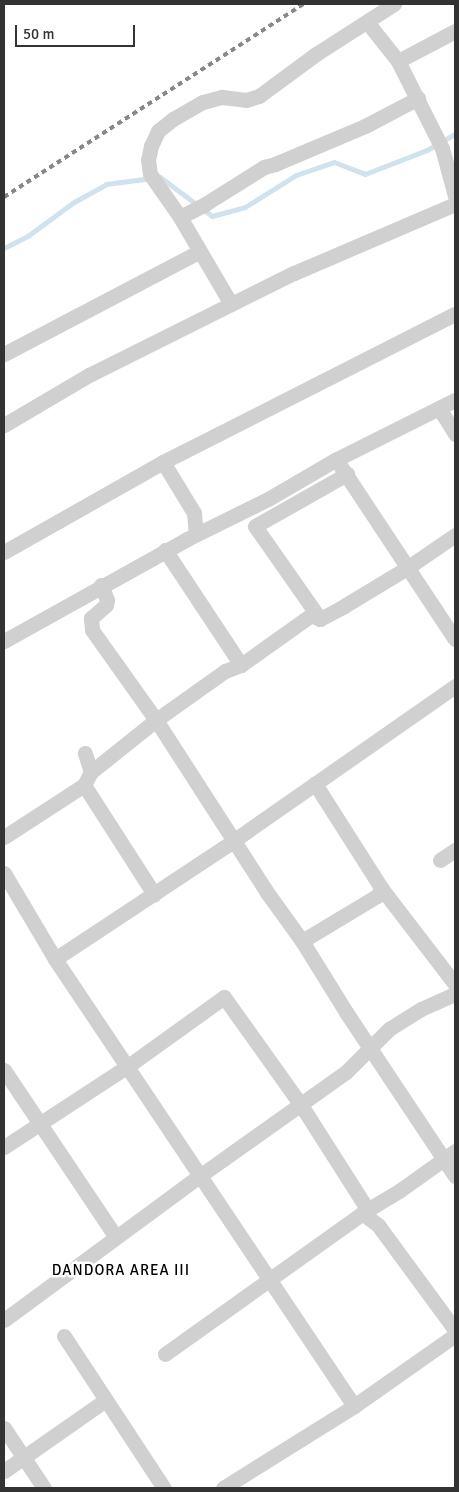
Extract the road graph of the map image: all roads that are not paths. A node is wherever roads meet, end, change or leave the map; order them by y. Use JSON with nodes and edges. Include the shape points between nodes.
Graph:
{"nodes":[{"id":1,"x":394,"y":4,"type":"edge"},
{"id":2,"x":367,"y":22,"type":"junction"},
{"id":3,"x":455,"y":31,"type":"edge"},
{"id":4,"x":398,"y":61,"type":"junction"},
{"id":5,"x":418,"y":98,"type":"junction"},
{"id":6,"x":455,"y":196,"type":"edge"},
{"id":7,"x":455,"y":204,"type":"edge"},
{"id":8,"x":180,"y":217,"type":"junction"},
{"id":9,"x":200,"y":251,"type":"junction"},
{"id":10,"x":231,"y":304,"type":"junction"},
{"id":11,"x":455,"y":314,"type":"edge"},
{"id":12,"x":4,"y":354,"type":"edge"},
{"id":13,"x":455,"y":400,"type":"edge"},
{"id":14,"x":439,"y":408,"type":"junction"},
{"id":15,"x":4,"y":425,"type":"edge"},
{"id":16,"x":455,"y":434,"type":"edge"},
{"id":17,"x":336,"y":460,"type":"junction"},
{"id":18,"x":163,"y":462,"type":"junction"},
{"id":19,"x":347,"y":474,"type":"junction"},
{"id":20,"x":196,"y":534,"type":"junction"},
{"id":21,"x":455,"y":534,"type":"edge"},
{"id":22,"x":165,"y":550,"type":"junction"},
{"id":23,"x":4,"y":552,"type":"edge"},
{"id":24,"x":406,"y":568,"type":"junction"},
{"id":25,"x":101,"y":585,"type":"junction"},
{"id":26,"x":320,"y":619,"type":"junction"},
{"id":27,"x":455,"y":639,"type":"edge"},
{"id":28,"x":4,"y":641,"type":"edge"},
{"id":29,"x":241,"y":665,"type":"junction"},
{"id":30,"x":455,"y":686,"type":"edge"},
{"id":31,"x":156,"y":720,"type":"junction"},
{"id":32,"x":85,"y":753,"type":"dead end"},
{"id":33,"x":87,"y":778,"type":"junction"},
{"id":34,"x":315,"y":784,"type":"junction"},
{"id":35,"x":4,"y":837,"type":"edge"},
{"id":36,"x":233,"y":841,"type":"junction"},
{"id":37,"x":455,"y":850,"type":"edge"},
{"id":38,"x":440,"y":860,"type":"dead end"},
{"id":39,"x":4,"y":873,"type":"edge"},
{"id":40,"x":382,"y":889,"type":"junction"},
{"id":41,"x":154,"y":894,"type":"junction"},
{"id":42,"x":302,"y":941,"type":"junction"},
{"id":43,"x":56,"y":960,"type":"junction"},
{"id":44,"x":455,"y":984,"type":"edge"},
{"id":45,"x":455,"y":994,"type":"edge"},
{"id":46,"x":370,"y":1045,"type":"junction"},
{"id":47,"x":128,"y":1066,"type":"junction"},
{"id":48,"x":4,"y":1070,"type":"edge"},
{"id":49,"x":301,"y":1105,"type":"junction"},
{"id":50,"x":39,"y":1123,"type":"junction"},
{"id":51,"x":4,"y":1147,"type":"edge"},
{"id":52,"x":450,"y":1154,"type":"edge"},
{"id":53,"x":201,"y":1175,"type":"junction"},
{"id":54,"x":455,"y":1176,"type":"edge"},
{"id":55,"x":365,"y":1211,"type":"junction"},
{"id":56,"x":116,"y":1237,"type":"junction"},
{"id":57,"x":270,"y":1281,"type":"junction"},
{"id":58,"x":4,"y":1320,"type":"edge"},
{"id":59,"x":455,"y":1330,"type":"edge"},
{"id":60,"x":455,"y":1335,"type":"edge"},
{"id":61,"x":64,"y":1336,"type":"dead end"},
{"id":62,"x":165,"y":1354,"type":"dead end"},
{"id":63,"x":104,"y":1401,"type":"junction"},
{"id":64,"x":354,"y":1406,"type":"junction"},
{"id":65,"x":4,"y":1428,"type":"edge"},
{"id":66,"x":24,"y":1458,"type":"junction"},
{"id":67,"x":4,"y":1471,"type":"edge"},
{"id":68,"x":44,"y":1488,"type":"edge"},
{"id":69,"x":164,"y":1488,"type":"edge"},
{"id":70,"x":223,"y":1488,"type":"edge"}],
"edges":[{"from":1,"to":2,"type":"street"},
{"from":2,"to":4,"type":"street"},
{"from":2,"to":8,"type":"street","via":[[258,96],[246,100],[222,97],[203,102],[158,131],[150,153],[150,174]]},
{"from":3,"to":4,"type":"street"},
{"from":4,"to":5,"type":"street"},
{"from":5,"to":6,"type":"street","via":[[442,148]]},
{"from":5,"to":8,"type":"street","via":[[365,126],[264,166]]},
{"from":7,"to":10,"type":"street","via":[[294,273]]},
{"from":8,"to":9,"type":"street"},
{"from":9,"to":10,"type":"street"},
{"from":9,"to":12,"type":"street"},
{"from":10,"to":15,"type":"street","via":[[89,375]]},
{"from":11,"to":18,"type":"street"},
{"from":13,"to":14,"type":"street"},
{"from":14,"to":16,"type":"street"},
{"from":14,"to":17,"type":"street"},
{"from":17,"to":19,"type":"street"},
{"from":17,"to":20,"type":"street","via":[[268,499]]},
{"from":18,"to":20,"type":"street","via":[[194,513]]},
{"from":18,"to":23,"type":"street"},
{"from":19,"to":24,"type":"street"},
{"from":19,"to":26,"type":"street","via":[[255,526]]},
{"from":20,"to":22,"type":"street"},
{"from":21,"to":24,"type":"street"},
{"from":22,"to":25,"type":"street"},
{"from":22,"to":29,"type":"street"},
{"from":24,"to":26,"type":"street"},
{"from":24,"to":27,"type":"street"},
{"from":25,"to":28,"type":"street"},
{"from":25,"to":31,"type":"street","via":[[106,605],[91,618],[92,630]]},
{"from":26,"to":29,"type":"street","via":[[312,615]]},
{"from":29,"to":31,"type":"street","via":[[225,671]]},
{"from":30,"to":34,"type":"street"},
{"from":31,"to":33,"type":"street"},
{"from":31,"to":36,"type":"street"},
{"from":32,"to":33,"type":"street"},
{"from":33,"to":35,"type":"street"},
{"from":33,"to":41,"type":"street"},
{"from":34,"to":36,"type":"street"},
{"from":34,"to":40,"type":"street"},
{"from":36,"to":41,"type":"street"},
{"from":36,"to":42,"type":"street"},
{"from":37,"to":38,"type":"street"},
{"from":39,"to":43,"type":"street"},
{"from":40,"to":42,"type":"street","via":[[377,896]]},
{"from":40,"to":44,"type":"street"},
{"from":41,"to":43,"type":"street"},
{"from":42,"to":46,"type":"street"},
{"from":43,"to":47,"type":"street"},
{"from":45,"to":46,"type":"street","via":[[421,1009],[388,1029]]},
{"from":46,"to":49,"type":"street","via":[[346,1072]]},
{"from":46,"to":52,"type":"street"},
{"from":47,"to":49,"type":"street","via":[[224,997]]},
{"from":47,"to":50,"type":"street"},
{"from":47,"to":53,"type":"street"},
{"from":48,"to":50,"type":"street"},
{"from":49,"to":53,"type":"street"},
{"from":49,"to":55,"type":"street"},
{"from":50,"to":51,"type":"street"},
{"from":50,"to":56,"type":"street"},
{"from":52,"to":54,"type":"street"},
{"from":52,"to":55,"type":"street"},
{"from":53,"to":56,"type":"street"},
{"from":53,"to":57,"type":"street"},
{"from":55,"to":57,"type":"street"},
{"from":55,"to":59,"type":"street"},
{"from":56,"to":58,"type":"street"},
{"from":57,"to":62,"type":"street"},
{"from":57,"to":64,"type":"street"},
{"from":60,"to":64,"type":"street"},
{"from":61,"to":63,"type":"street"},
{"from":63,"to":66,"type":"street"},
{"from":63,"to":69,"type":"street"},
{"from":64,"to":70,"type":"street"},
{"from":65,"to":66,"type":"street"},
{"from":66,"to":67,"type":"street"},
{"from":66,"to":68,"type":"street"}]}
